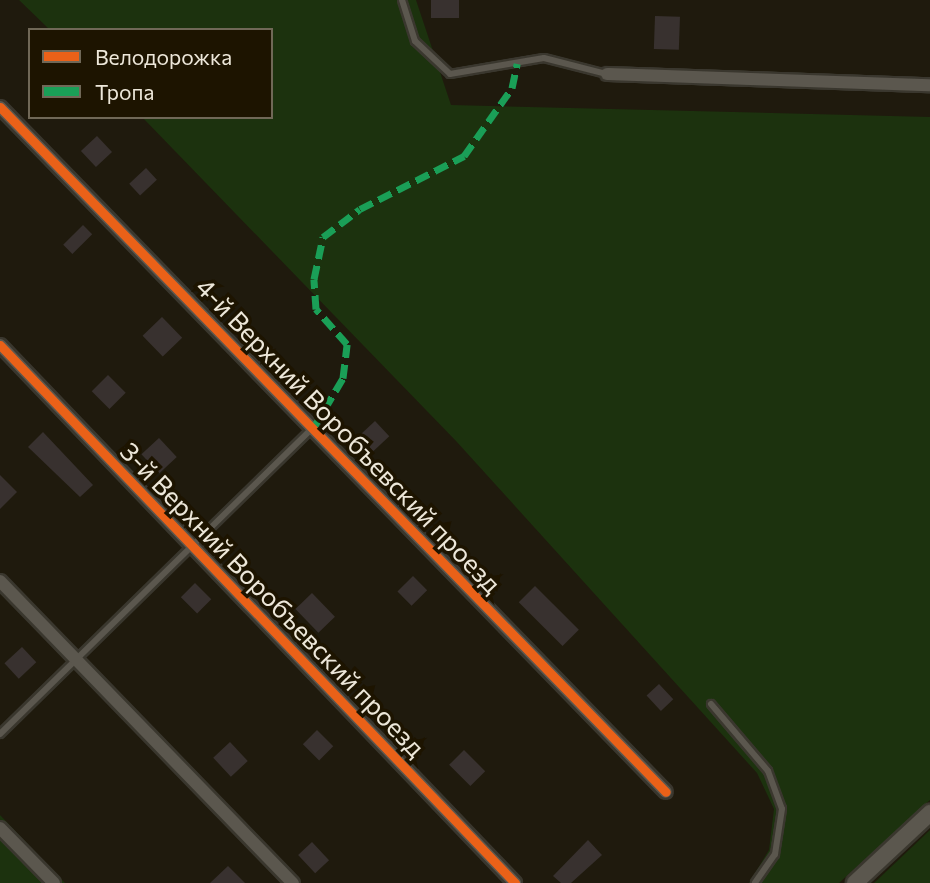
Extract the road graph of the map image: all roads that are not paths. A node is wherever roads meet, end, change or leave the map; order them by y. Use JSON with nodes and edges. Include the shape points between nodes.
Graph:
{"nodes":[{"id":1,"x":402,"y":0,"type":"edge"},
{"id":2,"x":607,"y":74,"type":"joint"},
{"id":3,"x":930,"y":85,"type":"edge"},
{"id":4,"x":0,"y":107,"type":"edge"},
{"id":5,"x":0,"y":345,"type":"edge"},
{"id":6,"x":314,"y":427,"type":"junction"},
{"id":7,"x":192,"y":543,"type":"junction"},
{"id":8,"x":0,"y":581,"type":"edge"},
{"id":9,"x":74,"y":658,"type":"junction"},
{"id":10,"x":712,"y":704,"type":"dead end"},
{"id":11,"x":0,"y":734,"type":"edge"},
{"id":12,"x":666,"y":793,"type":"dead end"},
{"id":13,"x":930,"y":813,"type":"edge"},
{"id":14,"x":0,"y":828,"type":"edge"},
{"id":15,"x":54,"y":883,"type":"edge"},
{"id":16,"x":293,"y":883,"type":"edge"},
{"id":17,"x":515,"y":883,"type":"edge"},
{"id":18,"x":755,"y":883,"type":"edge"},
{"id":19,"x":855,"y":883,"type":"edge"}],
"edges":[{"from":1,"to":2,"type":"lane","via":[[415,41],[450,74],[544,58]]},
{"from":2,"to":3,"type":"street"},
{"from":4,"to":6,"type":"street","name":"4-й Верхний Воробъевский проезд"},
{"from":5,"to":7,"type":"street","name":"3-й Верхний Воробъевский проезд"},
{"from":6,"to":7,"type":"lane"},
{"from":6,"to":12,"type":"street","name":"4-й Верхний Воробъевский проезд"},
{"from":7,"to":9,"type":"lane"},
{"from":7,"to":17,"type":"street","name":"3-й Верхний Воробъевский проезд"},
{"from":8,"to":9,"type":"street"},
{"from":9,"to":11,"type":"lane"},
{"from":9,"to":16,"type":"street"},
{"from":10,"to":18,"type":"lane","via":[[768,771],[782,809],[775,854]]},
{"from":13,"to":19,"type":"street"},
{"from":14,"to":15,"type":"street"}]}
